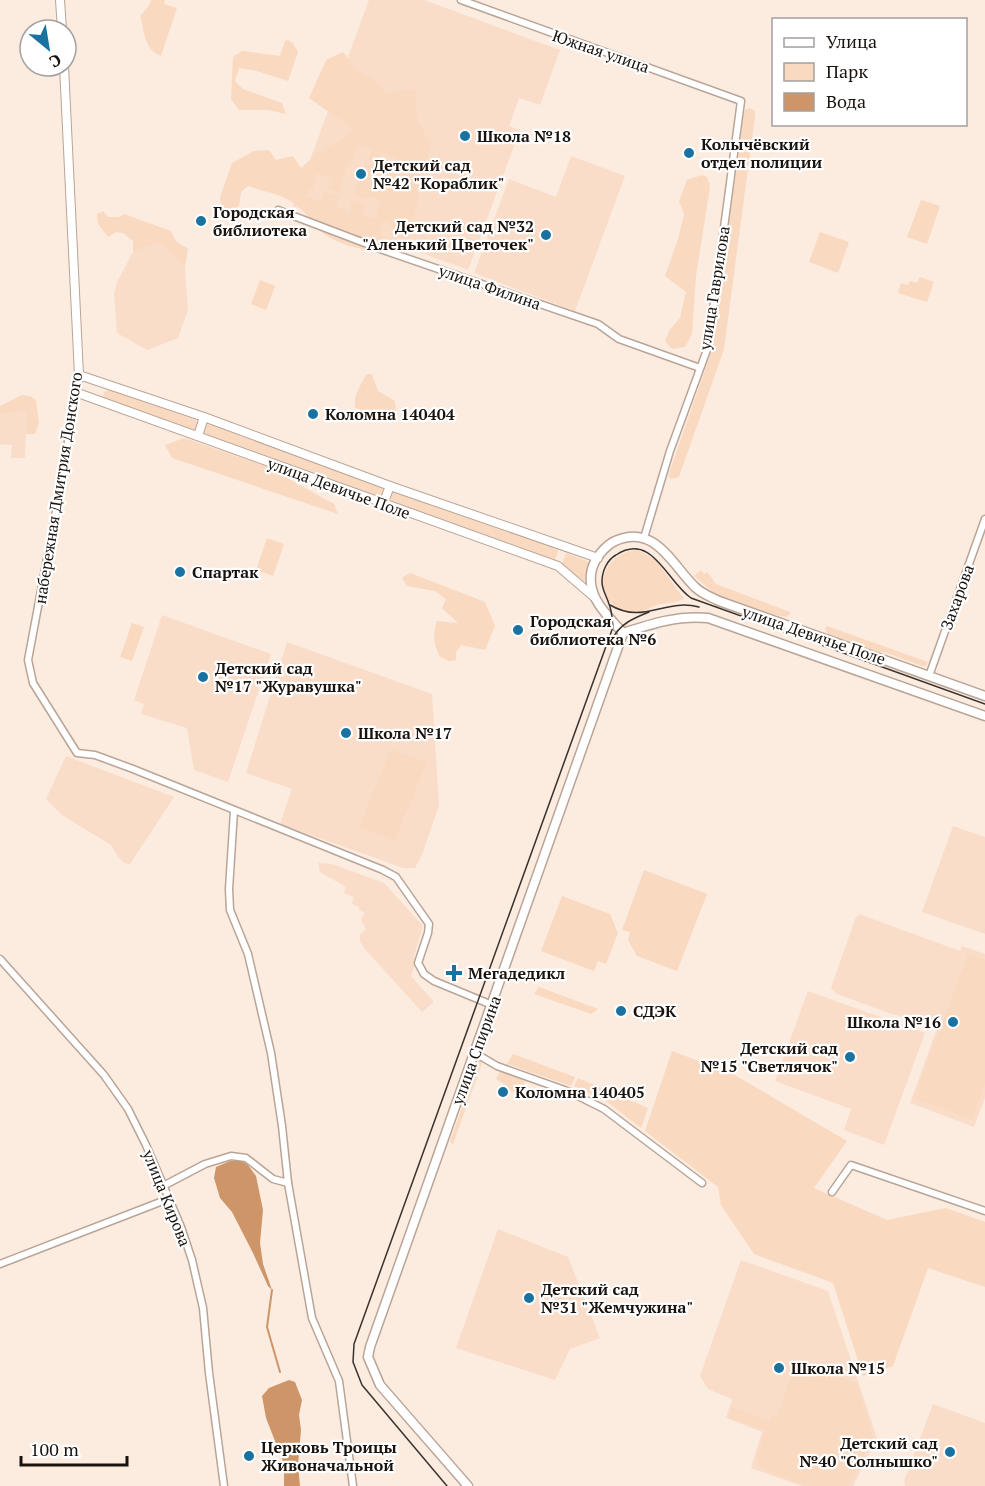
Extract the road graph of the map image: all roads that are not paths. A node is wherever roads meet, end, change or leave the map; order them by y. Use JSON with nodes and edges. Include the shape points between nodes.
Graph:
{"nodes":[{"id":1,"x":60,"y":0,"type":"edge"},
{"id":2,"x":461,"y":0,"type":"edge"},
{"id":3,"x":61,"y":18,"type":"edge"},
{"id":4,"x":65,"y":78,"type":"edge"},
{"id":5,"x":741,"y":101,"type":"joint"},
{"id":6,"x":278,"y":210,"type":"dead end"},
{"id":7,"x":700,"y":368,"type":"junction"},
{"id":8,"x":79,"y":375,"type":"junction"},
{"id":9,"x":75,"y":392,"type":"junction"},
{"id":10,"x":204,"y":417,"type":"junction"},
{"id":11,"x":198,"y":436,"type":"junction"},
{"id":12,"x":390,"y":486,"type":"junction"},
{"id":13,"x":383,"y":504,"type":"junction"},
{"id":14,"x":985,"y":519,"type":"edge"},
{"id":15,"x":644,"y":538,"type":"junction"},
{"id":16,"x":598,"y":558,"type":"junction"},
{"id":17,"x":594,"y":597,"type":"junction"},
{"id":18,"x":623,"y":633,"type":"junction"},
{"id":19,"x":928,"y":676,"type":"junction"},
{"id":20,"x":985,"y":696,"type":"edge"},
{"id":21,"x":985,"y":716,"type":"edge"},
{"id":22,"x":234,"y":811,"type":"junction"},
{"id":23,"x":0,"y":960,"type":"edge"},
{"id":24,"x":492,"y":1005,"type":"junction"},
{"id":25,"x":475,"y":1053,"type":"junction"},
{"id":26,"x":288,"y":1183,"type":"junction"},
{"id":27,"x":702,"y":1183,"type":"dead end"},
{"id":28,"x":163,"y":1186,"type":"junction"},
{"id":29,"x":832,"y":1192,"type":"dead end"},
{"id":30,"x":168,"y":1199,"type":"junction"},
{"id":31,"x":985,"y":1210,"type":"edge"},
{"id":32,"x":0,"y":1264,"type":"edge"},
{"id":33,"x":224,"y":1486,"type":"edge"},
{"id":34,"x":353,"y":1486,"type":"edge"},
{"id":35,"x":468,"y":1486,"type":"edge"}],
"edges":[{"from":1,"to":3,"type":"street"},
{"from":2,"to":5,"type":"street","name":"Южная улица"},
{"from":4,"to":8,"type":"street","name":"набережная Дмитрия Донского"},
{"from":5,"to":7,"type":"street","name":"улица Гаврилова","via":[[708,347]]},
{"from":6,"to":7,"type":"street","name":"улица Филина","via":[[598,324],[619,339]]},
{"from":7,"to":15,"type":"street","name":"улица Гаврилова"},
{"from":8,"to":9,"type":"street","name":"набережная Дмитрия Донского"},
{"from":8,"to":10,"type":"street","name":"улица Девичье Поле"},
{"from":9,"to":11,"type":"street","name":"улица Девичье Поле"},
{"from":9,"to":22,"type":"street","name":"набережная Дмитрия Донского","via":[[28,660],[33,683],[77,753],[133,769]]},
{"from":10,"to":11,"type":"street"},
{"from":10,"to":12,"type":"street","name":"улица Девичье Поле"},
{"from":11,"to":13,"type":"street","name":"улица Девичье Поле"},
{"from":12,"to":13,"type":"street"},
{"from":12,"to":16,"type":"street","name":"улица Девичье Поле"},
{"from":13,"to":17,"type":"street","name":"улица Девичье Поле","via":[[558,566]]},
{"from":14,"to":19,"type":"street","name":"Захарова"},
{"from":15,"to":16,"type":"main road","via":[[617,541]]},
{"from":15,"to":19,"type":"main road","name":"улица Девичье Поле","via":[[660,548],[697,589],[719,602]]},
{"from":16,"to":17,"type":"main road","via":[[592,569]]},
{"from":17,"to":18,"type":"main road","name":"улица Девичье Поле"},
{"from":18,"to":21,"type":"main road","name":"улица Девичье Поле","via":[[663,620],[708,618]]},
{"from":18,"to":24,"type":"main road","name":"улица Спирина"},
{"from":19,"to":20,"type":"main road","name":"улица Девичье Поле"},
{"from":22,"to":24,"type":"street","via":[[396,877],[429,924],[418,963],[424,974]]},
{"from":22,"to":26,"type":"street","via":[[230,910],[248,954],[271,1053]]},
{"from":23,"to":28,"type":"street","name":"улица Кирова","via":[[104,1076],[128,1109]]},
{"from":24,"to":25,"type":"main road","name":"улица Спирина"},
{"from":25,"to":27,"type":"street","via":[[497,1066],[604,1108]]},
{"from":25,"to":35,"type":"main road","name":"улица Спирина","via":[[368,1357],[380,1385]]},
{"from":26,"to":28,"type":"street","via":[[273,1179],[246,1158],[231,1156],[205,1164]]},
{"from":26,"to":34,"type":"street","via":[[312,1318],[339,1381]]},
{"from":28,"to":30,"type":"street","name":"улица Кирова"},
{"from":29,"to":31,"type":"street","via":[[851,1165]]},
{"from":30,"to":32,"type":"street"},
{"from":30,"to":33,"type":"street","name":"улица Кирова","via":[[192,1260],[203,1308]]}]}
